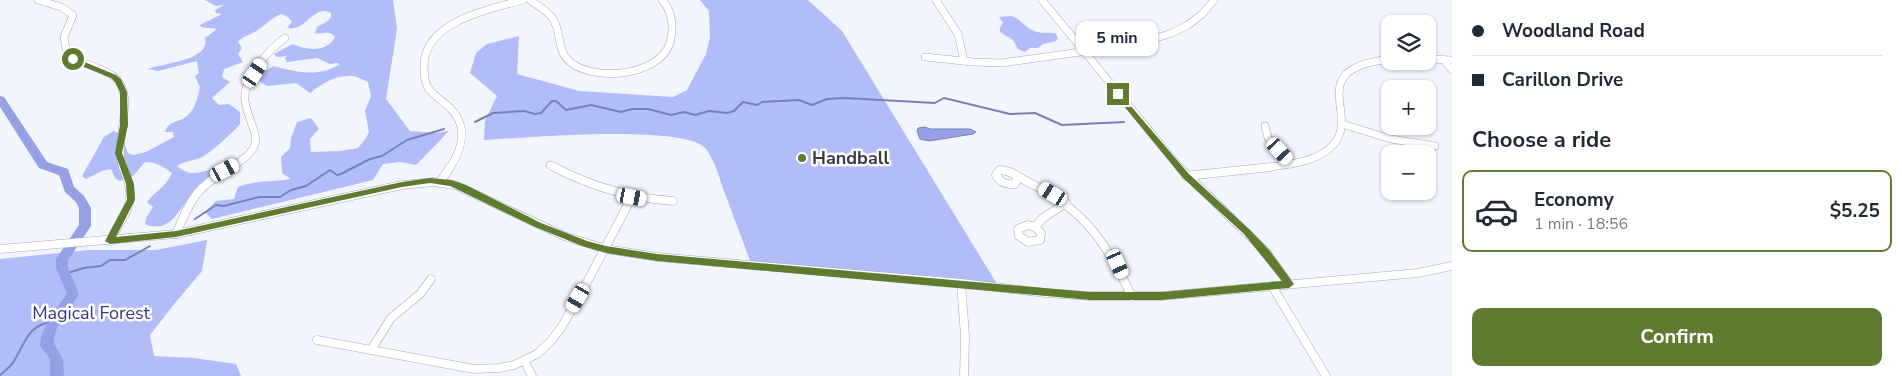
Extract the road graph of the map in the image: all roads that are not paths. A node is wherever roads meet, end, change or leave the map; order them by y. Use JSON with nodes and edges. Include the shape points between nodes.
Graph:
{"nodes":[{"id":1,"x":38,"y":0,"type":"edge"},
{"id":2,"x":524,"y":0,"type":"edge"},
{"id":3,"x":530,"y":0,"type":"edge"},
{"id":4,"x":662,"y":0,"type":"edge"},
{"id":5,"x":936,"y":0,"type":"edge"},
{"id":6,"x":1042,"y":0,"type":"edge"},
{"id":7,"x":1214,"y":0,"type":"edge"},
{"id":8,"x":285,"y":38,"type":"dead end"},
{"id":9,"x":1084,"y":52,"type":"junction"},
{"id":10,"x":926,"y":58,"type":"dead end"},
{"id":11,"x":1436,"y":59,"type":"edge"},
{"id":12,"x":1443,"y":59,"type":"junction"},
{"id":13,"x":1452,"y":60,"type":"edge"},
{"id":14,"x":1381,"y":61,"type":"edge"},
{"id":15,"x":964,"y":62,"type":"junction"},
{"id":16,"x":1452,"y":70,"type":"edge"},
{"id":17,"x":1342,"y":124,"type":"junction"},
{"id":18,"x":1265,"y":126,"type":"dead end"},
{"id":19,"x":1427,"y":145,"type":"edge"},
{"id":20,"x":1291,"y":164,"type":"junction"},
{"id":21,"x":550,"y":166,"type":"dead end"},
{"id":22,"x":1186,"y":176,"type":"junction"},
{"id":23,"x":1018,"y":177,"type":"dead end"},
{"id":24,"x":441,"y":181,"type":"junction"},
{"id":25,"x":632,"y":197,"type":"junction"},
{"id":26,"x":673,"y":201,"type":"dead end"},
{"id":27,"x":1066,"y":203,"type":"junction"},
{"id":28,"x":1035,"y":227,"type":"dead end"},
{"id":29,"x":176,"y":234,"type":"junction"},
{"id":30,"x":110,"y":241,"type":"junction"},
{"id":31,"x":0,"y":249,"type":"edge"},
{"id":32,"x":606,"y":249,"type":"junction"},
{"id":33,"x":1452,"y":266,"type":"edge"},
{"id":34,"x":431,"y":279,"type":"dead end"},
{"id":35,"x":961,"y":283,"type":"junction"},
{"id":36,"x":1289,"y":284,"type":"junction"},
{"id":37,"x":1272,"y":286,"type":"junction"},
{"id":38,"x":1132,"y":296,"type":"junction"},
{"id":39,"x":317,"y":340,"type":"dead end"},
{"id":40,"x":371,"y":350,"type":"junction"},
{"id":41,"x":524,"y":362,"type":"junction"},
{"id":42,"x":532,"y":376,"type":"edge"},
{"id":43,"x":964,"y":376,"type":"edge"},
{"id":44,"x":1326,"y":376,"type":"edge"}],
"edges":[{"from":1,"to":30,"type":"street","via":[[61,7],[73,15],[64,37],[67,55],[114,76],[123,92],[124,125],[118,153],[130,184],[131,200]]},
{"from":2,"to":24,"type":"street","via":[[460,19],[427,48],[424,56],[426,82],[429,89],[452,108],[462,130],[458,154]]},
{"from":3,"to":4,"type":"street","via":[[554,19],[561,51],[571,63],[591,71],[614,73],[642,68],[667,49],[673,19]]},
{"from":5,"to":15,"type":"street","via":[[958,34]]},
{"from":6,"to":9,"type":"street"},
{"from":7,"to":9,"type":"street","via":[[1195,20],[1161,39]]},
{"from":8,"to":29,"type":"street","via":[[274,45],[246,88],[245,100],[255,134],[254,146],[243,159],[200,188]]},
{"from":9,"to":15,"type":"street","via":[[1018,62]]},
{"from":9,"to":22,"type":"street"},
{"from":10,"to":15,"type":"street"},
{"from":11,"to":12,"type":"street"},
{"from":12,"to":13,"type":"street"},
{"from":12,"to":16,"type":"street"},
{"from":14,"to":17,"type":"street","via":[[1358,66],[1340,84],[1338,99]]},
{"from":17,"to":19,"type":"street","via":[[1397,141]]},
{"from":17,"to":20,"type":"street","via":[[1338,139],[1327,151]]},
{"from":18,"to":20,"type":"street","via":[[1268,138]]},
{"from":20,"to":22,"type":"street"},
{"from":21,"to":25,"type":"street","via":[[594,188]]},
{"from":22,"to":36,"type":"street","via":[[1247,232]]},
{"from":23,"to":27,"type":"street","via":[[1040,186]]},
{"from":24,"to":29,"type":"street","via":[[402,184]]},
{"from":24,"to":32,"type":"street","via":[[463,188],[564,236]]},
{"from":25,"to":26,"type":"street"},
{"from":25,"to":32,"type":"street"},
{"from":27,"to":28,"type":"street"},
{"from":27,"to":38,"type":"street","via":[[1100,237],[1118,264]]},
{"from":29,"to":30,"type":"street"},
{"from":30,"to":31,"type":"street"},
{"from":32,"to":35,"type":"street","via":[[657,257]]},
{"from":32,"to":41,"type":"street","via":[[560,330],[538,354]]},
{"from":33,"to":36,"type":"street","via":[[1418,273]]},
{"from":34,"to":40,"type":"street","via":[[423,291],[394,315]]},
{"from":35,"to":38,"type":"street","via":[[1046,293]]},
{"from":35,"to":43,"type":"street"},
{"from":36,"to":37,"type":"street"},
{"from":37,"to":38,"type":"street"},
{"from":37,"to":44,"type":"street"},
{"from":39,"to":40,"type":"street"},
{"from":40,"to":41,"type":"street","via":[[474,369],[500,369]]},
{"from":41,"to":42,"type":"street"}]}
